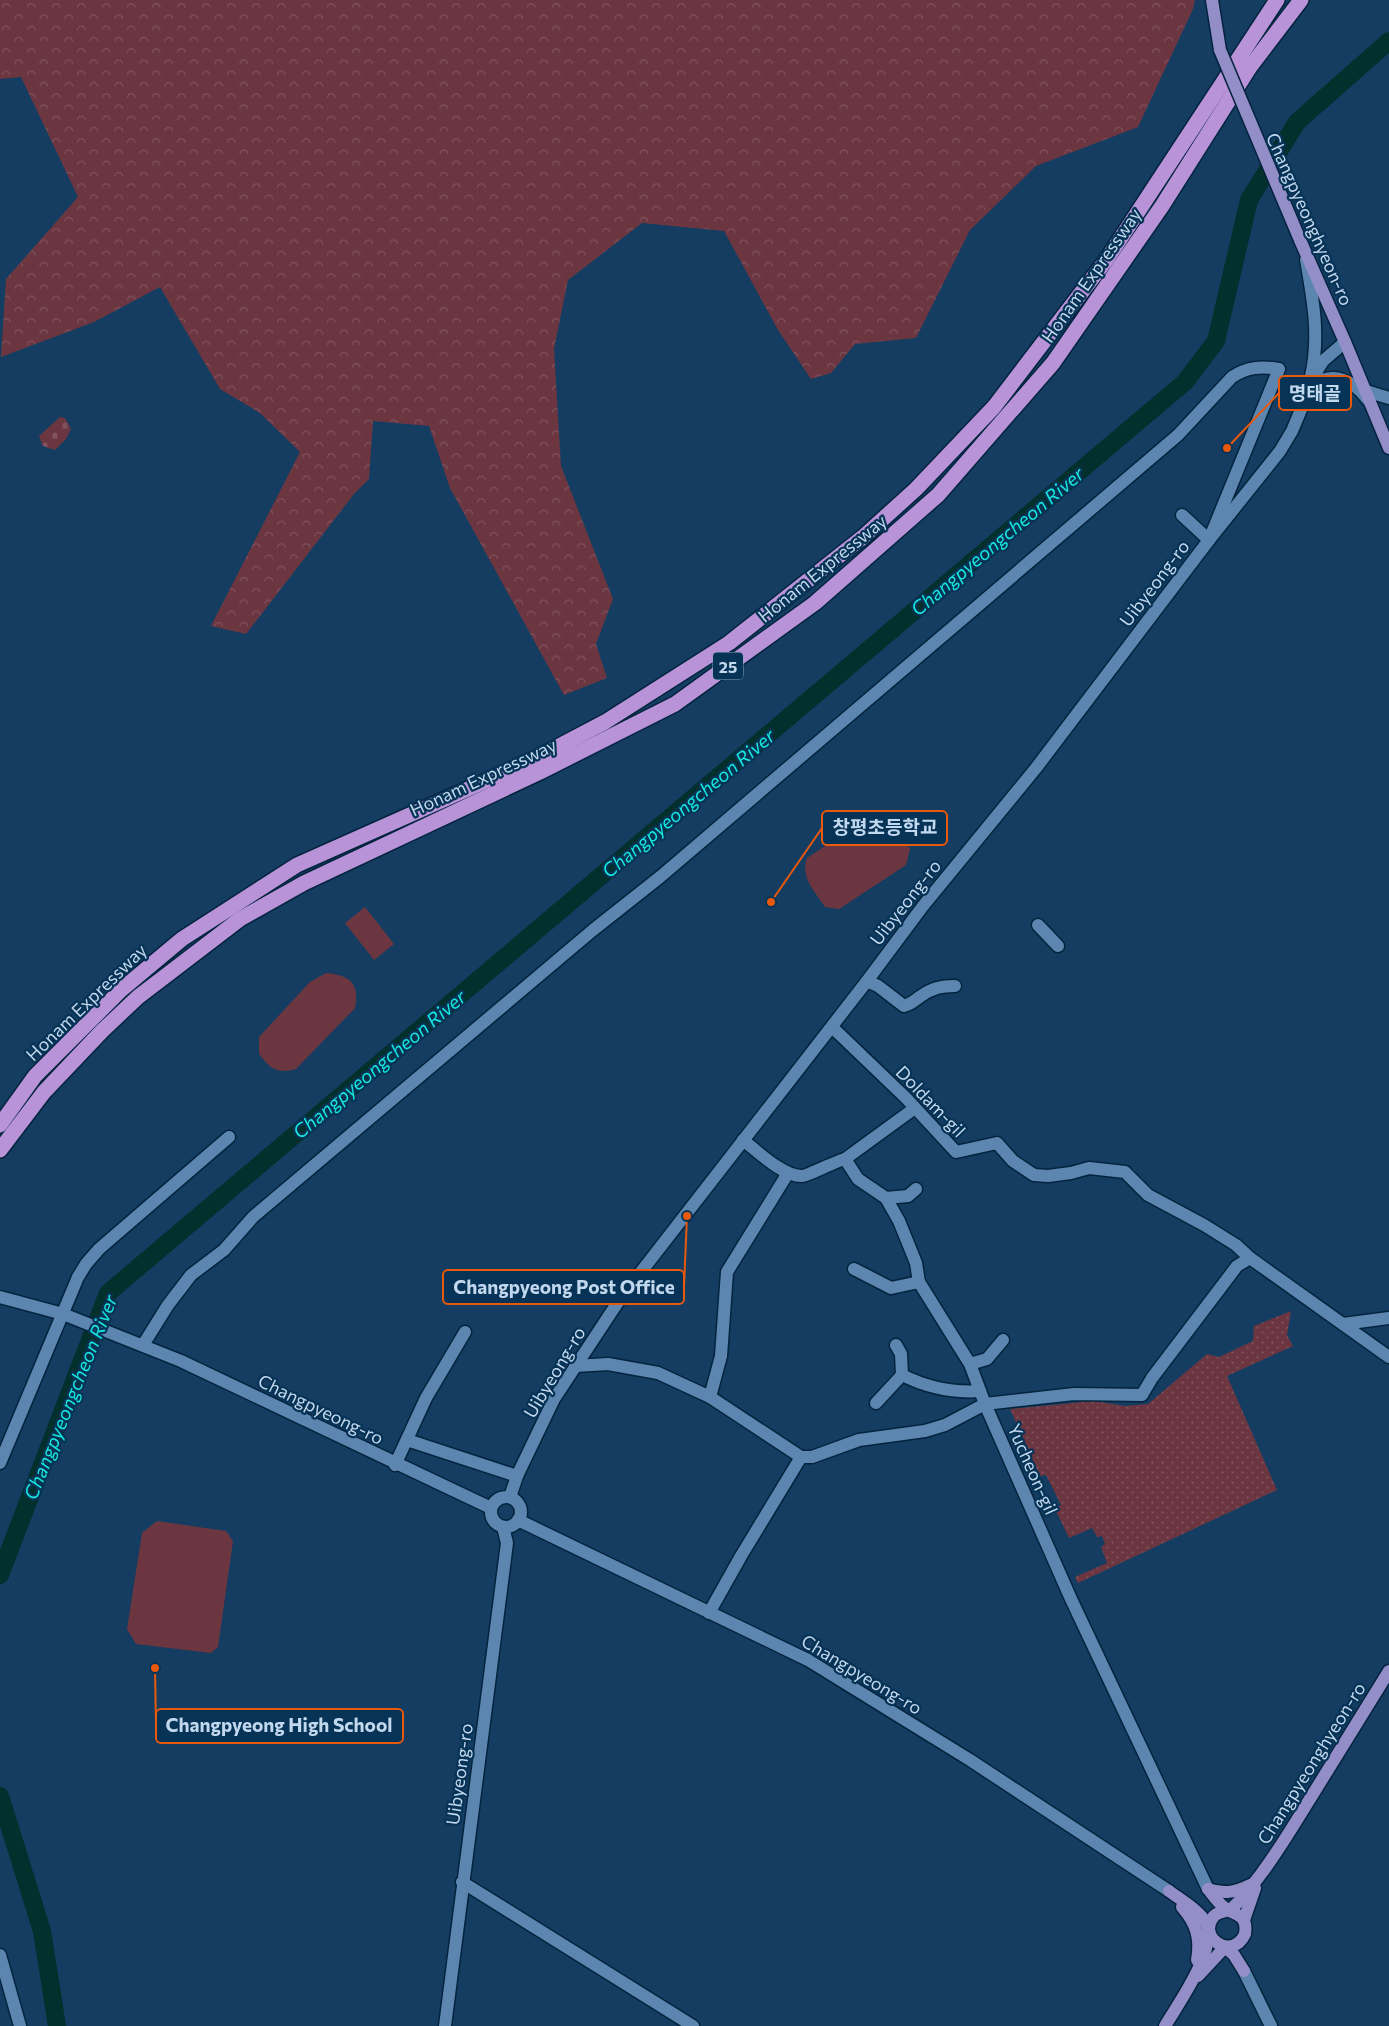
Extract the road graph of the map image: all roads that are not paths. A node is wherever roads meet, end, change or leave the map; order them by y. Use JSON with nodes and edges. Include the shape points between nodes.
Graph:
{"nodes":[{"id":1,"x":1212,"y":0,"type":"edge"},
{"id":2,"x":1277,"y":0,"type":"edge"},
{"id":3,"x":1301,"y":0,"type":"edge"},
{"id":4,"x":1305,"y":252,"type":"junction"},
{"id":5,"x":1345,"y":342,"type":"junction"},
{"id":6,"x":1366,"y":391,"type":"junction"},
{"id":7,"x":1389,"y":398,"type":"edge"},
{"id":8,"x":1304,"y":401,"type":"junction"},
{"id":9,"x":1373,"y":409,"type":"junction"},
{"id":10,"x":1389,"y":448,"type":"edge"},
{"id":11,"x":1182,"y":515,"type":"dead end"},
{"id":12,"x":1209,"y":540,"type":"junction"},
{"id":13,"x":1038,"y":926,"type":"dead end"},
{"id":14,"x":1058,"y":946,"type":"dead end"},
{"id":15,"x":867,"y":981,"type":"junction"},
{"id":16,"x":955,"y":986,"type":"dead end"},
{"id":17,"x":832,"y":1027,"type":"junction"},
{"id":18,"x":916,"y":1108,"type":"junction"},
{"id":19,"x":0,"y":1125,"type":"edge"},
{"id":20,"x":229,"y":1137,"type":"dead end"},
{"id":21,"x":742,"y":1140,"type":"junction"},
{"id":22,"x":0,"y":1150,"type":"edge"},
{"id":23,"x":845,"y":1159,"type":"junction"},
{"id":24,"x":788,"y":1173,"type":"junction"},
{"id":25,"x":916,"y":1189,"type":"dead end"},
{"id":26,"x":886,"y":1198,"type":"junction"},
{"id":27,"x":1250,"y":1258,"type":"junction"},
{"id":28,"x":854,"y":1269,"type":"dead end"},
{"id":29,"x":919,"y":1282,"type":"junction"},
{"id":30,"x":0,"y":1297,"type":"edge"},
{"id":31,"x":63,"y":1314,"type":"junction"},
{"id":32,"x":1389,"y":1318,"type":"edge"},
{"id":33,"x":1343,"y":1324,"type":"junction"},
{"id":34,"x":465,"y":1332,"type":"dead end"},
{"id":35,"x":1003,"y":1340,"type":"dead end"},
{"id":36,"x":139,"y":1344,"type":"junction"},
{"id":37,"x":896,"y":1345,"type":"dead end"},
{"id":38,"x":1389,"y":1357,"type":"edge"},
{"id":39,"x":970,"y":1364,"type":"junction"},
{"id":40,"x":575,"y":1366,"type":"junction"},
{"id":41,"x":902,"y":1375,"type":"junction"},
{"id":42,"x":980,"y":1391,"type":"junction"},
{"id":43,"x":710,"y":1397,"type":"junction"},
{"id":44,"x":876,"y":1404,"type":"dead end"},
{"id":45,"x":985,"y":1404,"type":"junction"},
{"id":46,"x":407,"y":1440,"type":"junction"},
{"id":47,"x":801,"y":1457,"type":"junction"},
{"id":48,"x":0,"y":1463,"type":"edge"},
{"id":49,"x":396,"y":1465,"type":"junction"},
{"id":50,"x":517,"y":1476,"type":"junction"},
{"id":51,"x":510,"y":1497,"type":"junction"},
{"id":52,"x":490,"y":1508,"type":"junction"},
{"id":53,"x":518,"y":1520,"type":"junction"},
{"id":54,"x":503,"y":1527,"type":"junction"},
{"id":55,"x":709,"y":1613,"type":"junction"},
{"id":56,"x":1389,"y":1670,"type":"edge"},
{"id":57,"x":1258,"y":1878,"type":"junction"},
{"id":58,"x":462,"y":1882,"type":"junction"},
{"id":59,"x":1208,"y":1889,"type":"junction"},
{"id":60,"x":1169,"y":1891,"type":"junction"},
{"id":61,"x":1223,"y":1912,"type":"junction"},
{"id":62,"x":1244,"y":1920,"type":"junction"},
{"id":63,"x":1209,"y":1932,"type":"junction"},
{"id":64,"x":1243,"y":1938,"type":"junction"},
{"id":65,"x":1225,"y":1947,"type":"junction"},
{"id":66,"x":0,"y":1955,"type":"edge"},
{"id":67,"x":1244,"y":1971,"type":"junction"},
{"id":68,"x":1192,"y":1982,"type":"junction"},
{"id":69,"x":20,"y":2026,"type":"edge"},
{"id":70,"x":445,"y":2026,"type":"edge"},
{"id":71,"x":694,"y":2026,"type":"edge"},
{"id":72,"x":1164,"y":2026,"type":"edge"},
{"id":73,"x":1271,"y":2026,"type":"edge"}],
"edges":[{"from":1,"to":4,"type":"main road","name":"Changpyeonghyeon-ro","bridge":true,"via":[[1220,50]]},
{"from":2,"to":19,"type":"highway","name":"Honam Expressway","number":"25","via":[[1107,259],[994,407],[916,489],[863,537],[728,643],[605,722],[531,761],[297,865],[182,939],[121,990],[35,1076]]},
{"from":3,"to":22,"type":"highway","name":"Honam Expressway","number":"25","via":[[1250,67],[1162,206],[1053,363],[938,495],[815,603],[675,704],[540,772],[304,883],[240,919],[138,997],[102,1031],[44,1092]]},
{"from":4,"to":5,"type":"main road","name":"Changpyeonghyeon-ro"},
{"from":4,"to":8,"type":"street","via":[[1316,333],[1312,372]]},
{"from":5,"to":6,"type":"main road","name":"Changpyeonghyeon-ro"},
{"from":5,"to":8,"type":"street","name":"Uibyeong-ro","via":[[1323,361]]},
{"from":6,"to":7,"type":"street"},
{"from":6,"to":9,"type":"main road","name":"Changpyeonghyeon-ro"},
{"from":8,"to":9,"type":"street","via":[[1320,380],[1333,378],[1356,385]]},
{"from":8,"to":12,"type":"street","name":"Uibyeong-ro","via":[[1280,451]]},
{"from":9,"to":10,"type":"main road","name":"Changpyeonghyeon-ro"},
{"from":11,"to":12,"type":"street"},
{"from":12,"to":15,"type":"street","name":"Uibyeong-ro","via":[[1036,768],[923,906]]},
{"from":12,"to":36,"type":"street","via":[[1279,369],[1243,370],[1232,378],[1178,435],[660,877],[253,1217],[224,1250],[191,1275]]},
{"from":13,"to":14,"type":"street"},
{"from":15,"to":16,"type":"street","via":[[904,1006],[940,986]]},
{"from":15,"to":17,"type":"street","name":"Uibyeong-ro"},
{"from":17,"to":18,"type":"street","name":"Doldam-gil"},
{"from":17,"to":21,"type":"street","name":"Uibyeong-ro"},
{"from":18,"to":23,"type":"street"},
{"from":18,"to":27,"type":"street","name":"Doldam-gil","via":[[956,1152],[997,1143],[1013,1161],[1034,1175],[1048,1176],[1089,1168],[1125,1172],[1148,1195],[1204,1225]]},
{"from":20,"to":31,"type":"street","via":[[99,1249],[78,1277]]},
{"from":21,"to":24,"type":"street"},
{"from":21,"to":40,"type":"street","name":"Uibyeong-ro","via":[[620,1300]]},
{"from":23,"to":24,"type":"street","via":[[803,1176]]},
{"from":23,"to":26,"type":"street","via":[[858,1179]]},
{"from":24,"to":43,"type":"street","via":[[727,1272],[721,1356]]},
{"from":25,"to":26,"type":"street","via":[[908,1196]]},
{"from":26,"to":29,"type":"street","name":"Yucheon-gil","via":[[916,1263]]},
{"from":27,"to":33,"type":"street"},
{"from":27,"to":45,"type":"street","via":[[1237,1266],[1142,1395],[1074,1394]]},
{"from":28,"to":29,"type":"street","via":[[891,1288]]},
{"from":29,"to":39,"type":"street","name":"Yucheon-gil"},
{"from":30,"to":31,"type":"street","name":"Changpyeong-ro"},
{"from":31,"to":36,"type":"street","name":"Changpyeong-ro"},
{"from":31,"to":48,"type":"street"},
{"from":32,"to":33,"type":"street"},
{"from":33,"to":38,"type":"street"},
{"from":34,"to":46,"type":"street","via":[[426,1398]]},
{"from":35,"to":39,"type":"street","via":[[987,1359]]},
{"from":36,"to":49,"type":"street","name":"Changpyeong-ro","via":[[269,1402]]},
{"from":37,"to":41,"type":"street","via":[[902,1354]]},
{"from":39,"to":42,"type":"street","name":"Yucheon-gil"},
{"from":40,"to":43,"type":"street","via":[[608,1364],[658,1373]]},
{"from":40,"to":50,"type":"street","name":"Uibyeong-ro","via":[[554,1399]]},
{"from":41,"to":42,"type":"street","via":[[931,1386],[964,1392]]},
{"from":41,"to":44,"type":"street"},
{"from":42,"to":45,"type":"street","name":"Yucheon-gil"},
{"from":43,"to":47,"type":"street"},
{"from":45,"to":47,"type":"street","via":[[926,1431],[868,1438],[812,1457]]},
{"from":45,"to":59,"type":"street","name":"Yucheon-gil","via":[[1075,1608]]},
{"from":46,"to":49,"type":"street"},
{"from":46,"to":50,"type":"street"},
{"from":47,"to":55,"type":"street"},
{"from":49,"to":52,"type":"street","name":"Changpyeong-ro"},
{"from":50,"to":51,"type":"street","name":"Uibyeong-ro"},
{"from":51,"to":52,"type":"street","via":[[497,1499]]},
{"from":51,"to":53,"type":"street","via":[[521,1509]]},
{"from":52,"to":54,"type":"street","via":[[494,1522]]},
{"from":53,"to":54,"type":"street","via":[[512,1526]]},
{"from":53,"to":55,"type":"street","name":"Changpyeong-ro"},
{"from":54,"to":58,"type":"street","name":"Uibyeong-ro","via":[[508,1544]]},
{"from":55,"to":60,"type":"street","name":"Changpyeong-ro","via":[[808,1660],[970,1760]]},
{"from":56,"to":57,"type":"main road","name":"Changpyeonghyeon-ro"},
{"from":57,"to":59,"type":"main road","via":[[1231,1893]]},
{"from":57,"to":61,"type":"main road"},
{"from":57,"to":62,"type":"main road"},
{"from":58,"to":70,"type":"street","name":"Uibyeong-ro"},
{"from":58,"to":71,"type":"street"},
{"from":59,"to":61,"type":"main road"},
{"from":60,"to":61,"type":"main road"},
{"from":60,"to":63,"type":"main road","via":[[1200,1915]]},
{"from":60,"to":68,"type":"main road","via":[[1193,1920],[1199,1935]]},
{"from":61,"to":62,"type":"main road","via":[[1237,1913]]},
{"from":61,"to":63,"type":"main road","via":[[1210,1922]]},
{"from":62,"to":64,"type":"main road"},
{"from":63,"to":65,"type":"main road","via":[[1215,1942]]},
{"from":63,"to":68,"type":"main road","via":[[1208,1943]]},
{"from":64,"to":65,"type":"main road","via":[[1235,1945]]},
{"from":64,"to":67,"type":"main road"},
{"from":65,"to":67,"type":"main road"},
{"from":65,"to":68,"type":"main road"},
{"from":66,"to":69,"type":"street"},
{"from":67,"to":68,"type":"main road","via":[[1232,1963],[1222,1963]]},
{"from":67,"to":73,"type":"street"},
{"from":68,"to":72,"type":"main road"}]}
